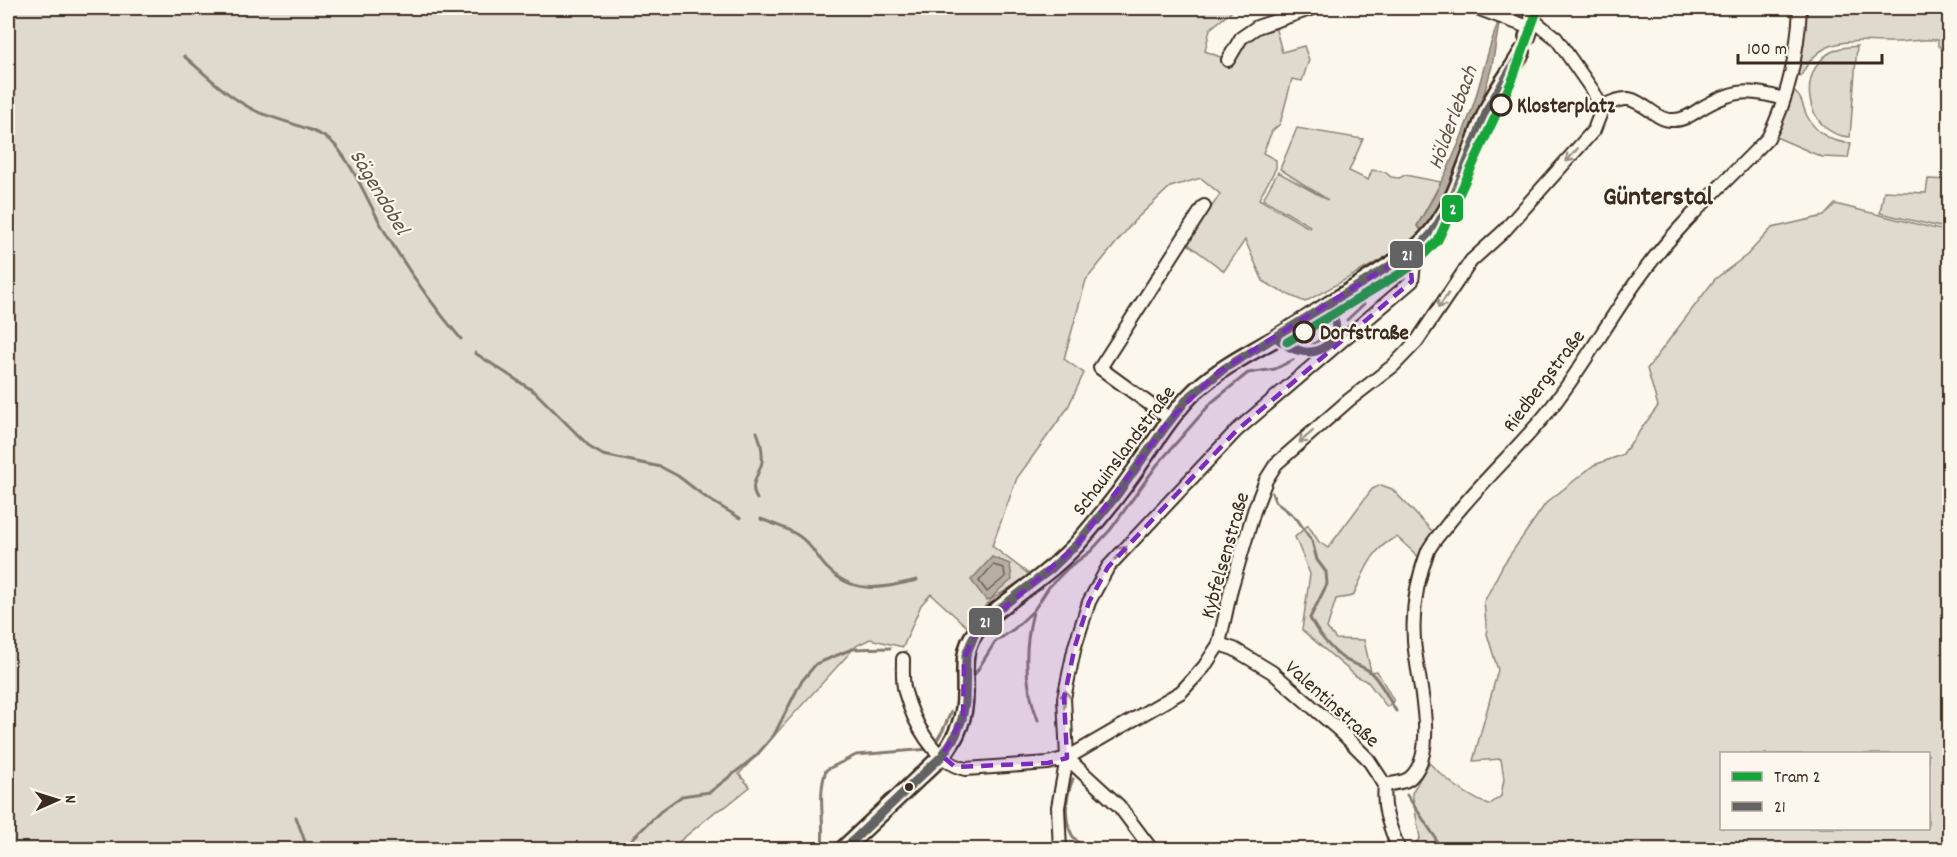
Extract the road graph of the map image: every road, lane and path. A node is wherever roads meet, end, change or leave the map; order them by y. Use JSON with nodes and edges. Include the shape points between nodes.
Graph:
{"nodes":[{"id":1,"x":1313,"y":8,"type":"edge"},
{"id":2,"x":1477,"y":8,"type":"edge"},
{"id":3,"x":1800,"y":8,"type":"edge"},
{"id":4,"x":1531,"y":23,"type":"edge"},
{"id":5,"x":1522,"y":52,"type":"dead end"},
{"id":6,"x":1228,"y":60,"type":"dead end"},
{"id":7,"x":1783,"y":99,"type":"junction"},
{"id":8,"x":1601,"y":106,"type":"junction"},
{"id":9,"x":1204,"y":206,"type":"dead end"},
{"id":10,"x":1409,"y":253,"type":"junction"},
{"id":11,"x":1170,"y":419,"type":"junction"},
{"id":12,"x":1219,"y":644,"type":"junction"},
{"id":13,"x":903,"y":659,"type":"dead end"},
{"id":14,"x":939,"y":752,"type":"junction"},
{"id":15,"x":1067,"y":758,"type":"junction"},
{"id":16,"x":1386,"y":785,"type":"junction"},
{"id":17,"x":842,"y":849,"type":"edge"},
{"id":18,"x":1060,"y":849,"type":"edge"},
{"id":19,"x":1152,"y":849,"type":"edge"},
{"id":20,"x":1399,"y":849,"type":"edge"}],
"edges":[{"from":1,"to":6,"type":"street","via":[[1257,27],[1241,38]]},
{"from":2,"to":4,"type":"street"},
{"from":3,"to":7,"type":"street","name":"Riedbergstraße"},
{"from":4,"to":8,"type":"street","via":[[1556,38]]},
{"from":5,"to":10,"type":"main road","name":"Schauinslandstraße","via":[[1490,104],[1441,220],[1427,240]]},
{"from":7,"to":8,"type":"street","via":[[1735,93],[1683,119],[1671,120],[1661,118],[1629,97]]},
{"from":7,"to":16,"type":"street","name":"Riedbergstraße","via":[[1768,138],[1669,239],[1547,413],[1429,548],[1419,578],[1414,615],[1425,747],[1411,777]]},
{"from":8,"to":12,"type":"street","name":"Kybfelsenstraße","one_way":true,"via":[[1594,130],[1510,225],[1471,261],[1417,341],[1393,366],[1276,464],[1254,511]]},
{"from":9,"to":11,"type":"street","via":[[1100,368]]},
{"from":10,"to":11,"type":"main road","name":"Schauinslandstraße","via":[[1218,372]]},
{"from":15,"to":10,"type":"street","one_way":true,"via":[[1064,698],[1075,646],[1089,602],[1108,567],[1236,431],[1412,281],[1414,265]]},
{"from":11,"to":14,"type":"main road","name":"Schauinslandstraße","via":[[1076,546],[974,634],[964,659],[963,716],[952,743]]},
{"from":12,"to":15,"type":"street","name":"Kybfelsenstraße","via":[[1180,692]]},
{"from":12,"to":16,"type":"street","name":"Valentinstraße","via":[[1272,672],[1340,731],[1368,759]]},
{"from":13,"to":14,"type":"street","name":"Kybfelsenstraße","via":[[904,690],[923,736]]},
{"from":14,"to":15,"type":"street","name":"Kybfelsenstraße","via":[[955,767],[966,770]]},
{"from":14,"to":17,"type":"main road","name":"Schauinslandstraße"},
{"from":15,"to":18,"type":"street","via":[[1058,807]]},
{"from":15,"to":19,"type":"street","via":[[1119,807]]},
{"from":16,"to":20,"type":"street","via":[[1386,818]]}]}
